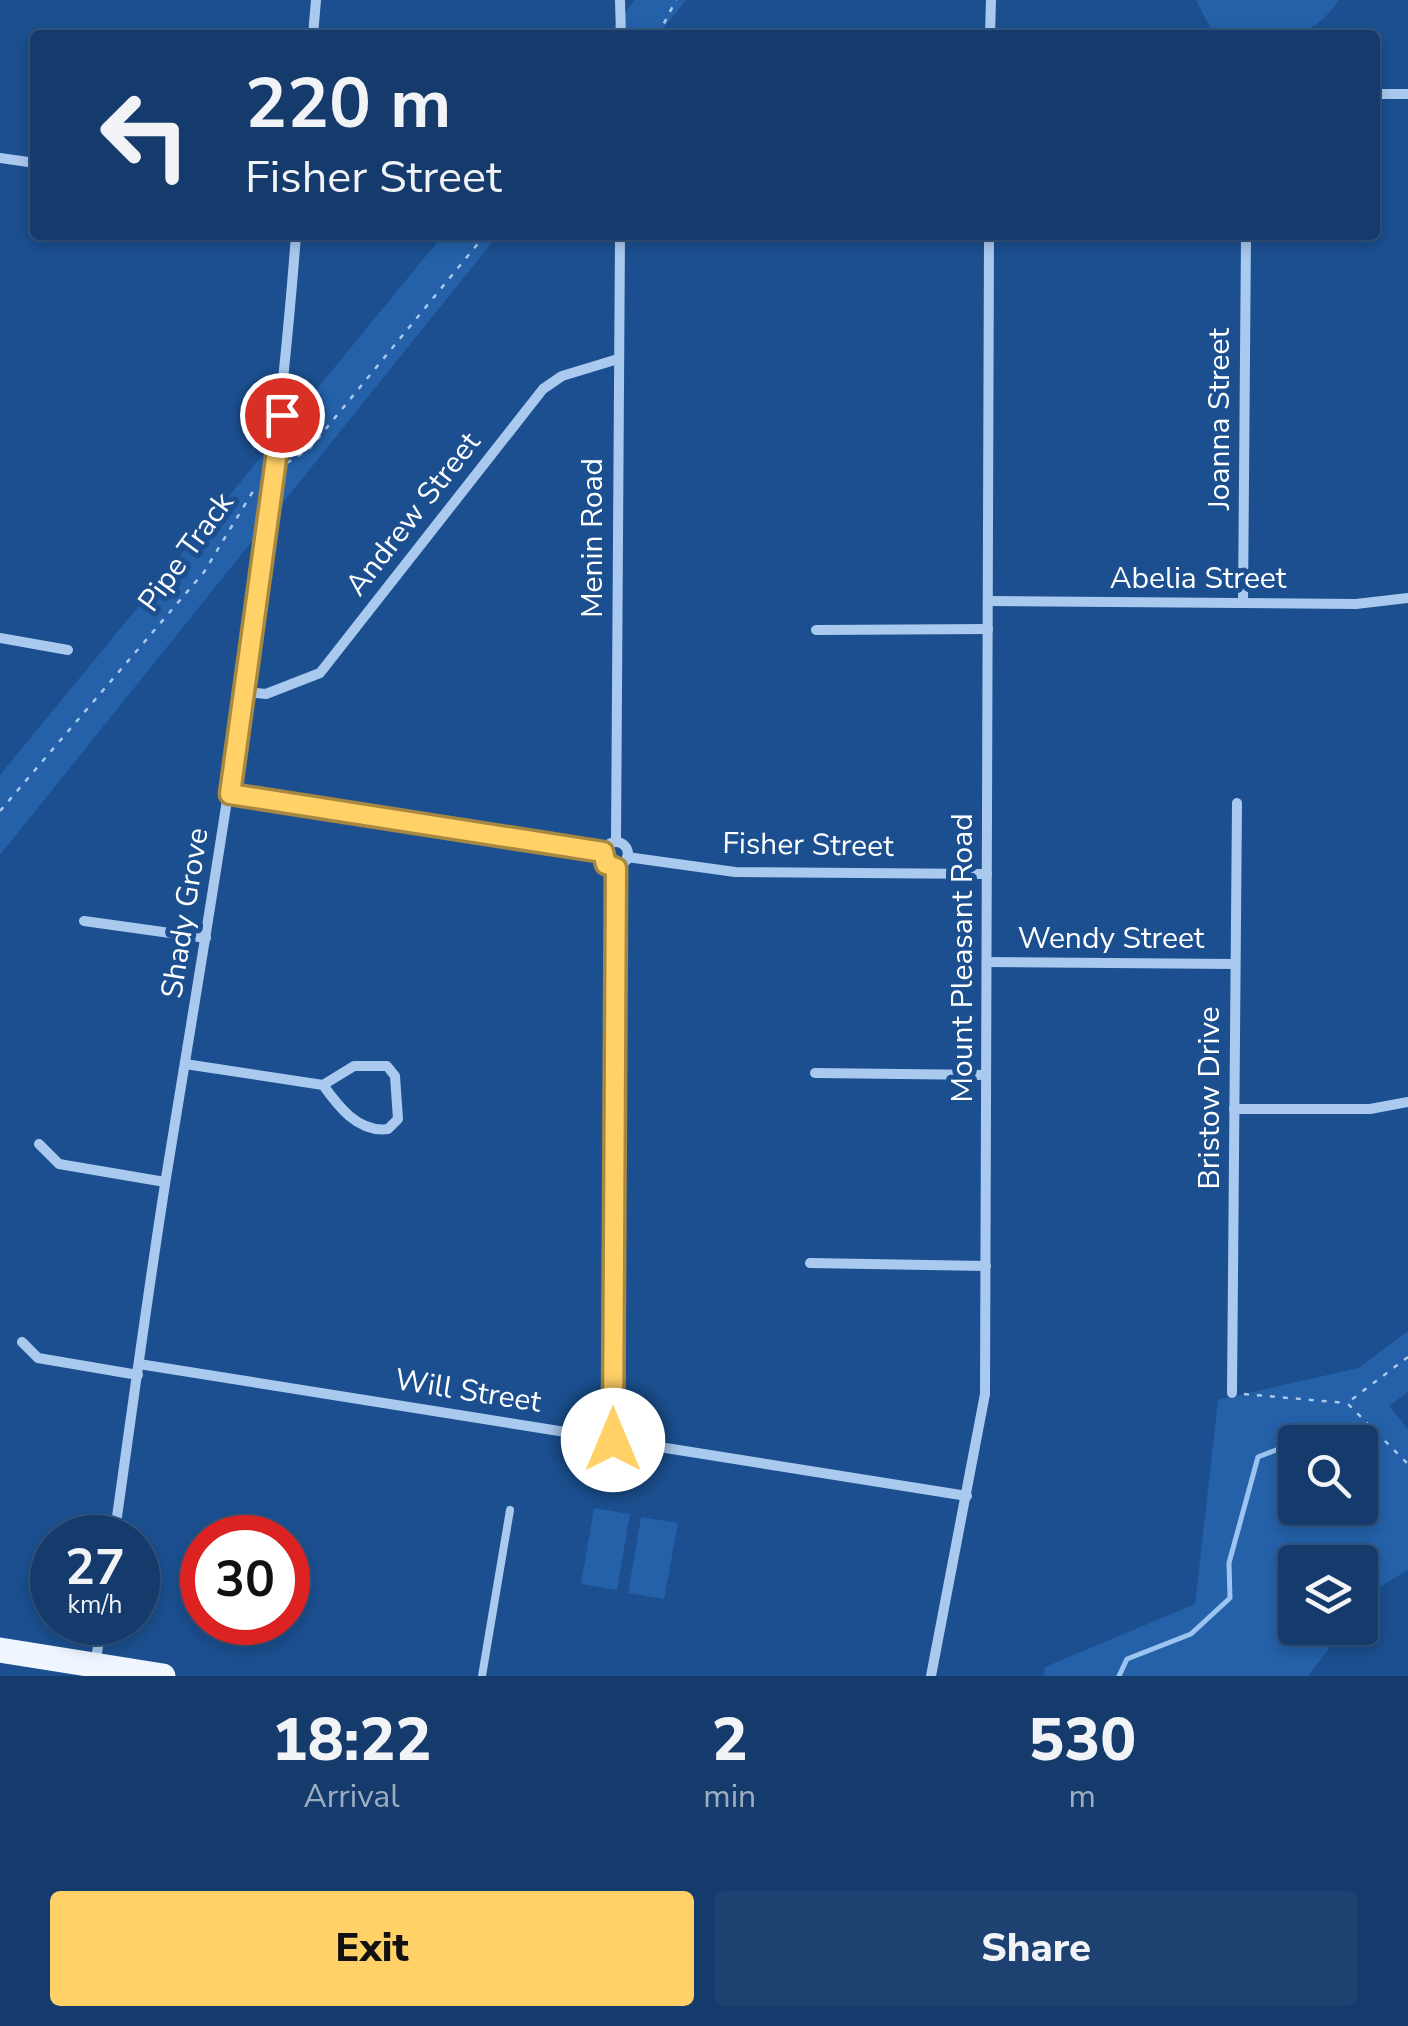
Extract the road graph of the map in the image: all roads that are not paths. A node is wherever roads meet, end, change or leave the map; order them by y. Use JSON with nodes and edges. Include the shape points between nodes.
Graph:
{"nodes":[{"id":1,"x":316,"y":0,"type":"edge"},
{"id":2,"x":620,"y":0,"type":"edge"},
{"id":3,"x":990,"y":0,"type":"edge"},
{"id":4,"x":313,"y":30,"type":"edge"},
{"id":5,"x":621,"y":30,"type":"edge"},
{"id":6,"x":990,"y":30,"type":"edge"},
{"id":7,"x":1380,"y":94,"type":"edge"},
{"id":8,"x":1408,"y":94,"type":"edge"},
{"id":9,"x":0,"y":158,"type":"edge"},
{"id":10,"x":30,"y":162,"type":"edge"},
{"id":11,"x":296,"y":240,"type":"edge"},
{"id":12,"x":620,"y":240,"type":"edge"},
{"id":13,"x":989,"y":240,"type":"edge"},
{"id":14,"x":1246,"y":240,"type":"edge"},
{"id":15,"x":618,"y":359,"type":"junction"},
{"id":16,"x":1408,"y":598,"type":"edge"},
{"id":17,"x":988,"y":601,"type":"junction"},
{"id":18,"x":1242,"y":603,"type":"junction"},
{"id":19,"x":988,"y":629,"type":"junction"},
{"id":20,"x":816,"y":630,"type":"dead end"},
{"id":21,"x":0,"y":638,"type":"edge"},
{"id":22,"x":68,"y":650,"type":"dead end"},
{"id":23,"x":246,"y":692,"type":"junction"},
{"id":24,"x":230,"y":794,"type":"junction"},
{"id":25,"x":1236,"y":803,"type":"dead end"},
{"id":26,"x":616,"y":842,"type":"junction"},
{"id":27,"x":603,"y":852,"type":"junction"},
{"id":28,"x":628,"y":857,"type":"junction"},
{"id":29,"x":616,"y":868,"type":"junction"},
{"id":30,"x":987,"y":874,"type":"junction"},
{"id":31,"x":84,"y":921,"type":"dead end"},
{"id":32,"x":206,"y":938,"type":"junction"},
{"id":33,"x":987,"y":962,"type":"junction"},
{"id":34,"x":1236,"y":964,"type":"junction"},
{"id":35,"x":185,"y":1064,"type":"junction"},
{"id":36,"x":815,"y":1073,"type":"dead end"},
{"id":37,"x":986,"y":1075,"type":"junction"},
{"id":38,"x":323,"y":1085,"type":"junction"},
{"id":39,"x":1408,"y":1102,"type":"edge"},
{"id":40,"x":1234,"y":1109,"type":"junction"},
{"id":41,"x":40,"y":1144,"type":"dead end"},
{"id":42,"x":166,"y":1182,"type":"junction"},
{"id":43,"x":810,"y":1263,"type":"dead end"},
{"id":44,"x":986,"y":1266,"type":"junction"},
{"id":45,"x":22,"y":1342,"type":"dead end"},
{"id":46,"x":138,"y":1370,"type":"junction"},
{"id":47,"x":1232,"y":1393,"type":"road end"},
{"id":48,"x":613,"y":1440,"type":"junction"},
{"id":49,"x":968,"y":1496,"type":"junction"},
{"id":50,"x":510,"y":1510,"type":"dead end"},
{"id":51,"x":117,"y":1515,"type":"edge"},
{"id":52,"x":99,"y":1645,"type":"edge"},
{"id":53,"x":0,"y":1650,"type":"edge"},
{"id":54,"x":95,"y":1671,"type":"edge"},
{"id":55,"x":163,"y":1676,"type":"edge"},
{"id":56,"x":482,"y":1676,"type":"edge"},
{"id":57,"x":930,"y":1676,"type":"edge"}],
"edges":[{"from":1,"to":4,"type":"street"},
{"from":2,"to":5,"type":"street"},
{"from":3,"to":6,"type":"street"},
{"from":7,"to":8,"type":"street"},
{"from":9,"to":10,"type":"street"},
{"from":11,"to":23,"type":"street","name":"Shady Grove"},
{"from":12,"to":15,"type":"street","name":"Menin Road"},
{"from":13,"to":17,"type":"street","name":"Mount Pleasant Road"},
{"from":14,"to":18,"type":"street","name":"Joanna Street"},
{"from":15,"to":23,"type":"street","name":"Andrew Street","via":[[562,376],[543,390],[320,673],[266,694]]},
{"from":15,"to":26,"type":"street","name":"Menin Road"},
{"from":16,"to":18,"type":"street","name":"Abelia Street"},
{"from":17,"to":18,"type":"street","name":"Abelia Street"},
{"from":17,"to":19,"type":"street","name":"Mount Pleasant Road"},
{"from":19,"to":20,"type":"street"},
{"from":19,"to":30,"type":"street","name":"Mount Pleasant Road"},
{"from":21,"to":22,"type":"street"},
{"from":23,"to":24,"type":"street","name":"Shady Grove"},
{"from":24,"to":27,"type":"street"},
{"from":24,"to":32,"type":"street","name":"Shady Grove"},
{"from":25,"to":34,"type":"street","name":"Bristow Drive"},
{"from":26,"to":27,"type":"street"},
{"from":26,"to":28,"type":"street","via":[[625,845]]},
{"from":27,"to":29,"type":"street","via":[[606,864]]},
{"from":28,"to":29,"type":"street"},
{"from":28,"to":30,"type":"street","name":"Fisher Street","via":[[735,872]]},
{"from":29,"to":48,"type":"street"},
{"from":30,"to":33,"type":"street","name":"Mount Pleasant Road"},
{"from":31,"to":32,"type":"street"},
{"from":32,"to":35,"type":"street","name":"Shady Grove"},
{"from":33,"to":34,"type":"street","name":"Wendy Street"},
{"from":33,"to":37,"type":"street","name":"Mount Pleasant Road"},
{"from":34,"to":40,"type":"street","name":"Bristow Drive"},
{"from":35,"to":38,"type":"street"},
{"from":35,"to":42,"type":"street","name":"Shady Grove"},
{"from":36,"to":37,"type":"street"},
{"from":37,"to":44,"type":"street","name":"Mount Pleasant Road"},
{"from":38,"to":38,"type":"street","via":[[354,1066],[386,1066],[395,1076],[398,1119],[388,1129],[368,1127],[346,1114]]},
{"from":39,"to":40,"type":"street","via":[[1370,1109]]},
{"from":40,"to":47,"type":"street","name":"Bristow Drive"},
{"from":41,"to":42,"type":"street","via":[[58,1164]]},
{"from":42,"to":46,"type":"street","name":"Shady Grove"},
{"from":43,"to":44,"type":"street"},
{"from":44,"to":49,"type":"street","name":"Mount Pleasant Road","via":[[984,1394]]},
{"from":45,"to":46,"type":"street","name":"Will Street","via":[[38,1358]]},
{"from":46,"to":48,"type":"street","name":"Will Street"},
{"from":46,"to":51,"type":"street","name":"Shady Grove"},
{"from":48,"to":49,"type":"street","name":"Will Street"},
{"from":49,"to":57,"type":"street","name":"Mount Pleasant Road"},
{"from":50,"to":56,"type":"lane"},
{"from":52,"to":54,"type":"street"},
{"from":53,"to":54,"type":"main road"},
{"from":54,"to":55,"type":"main road"}]}
